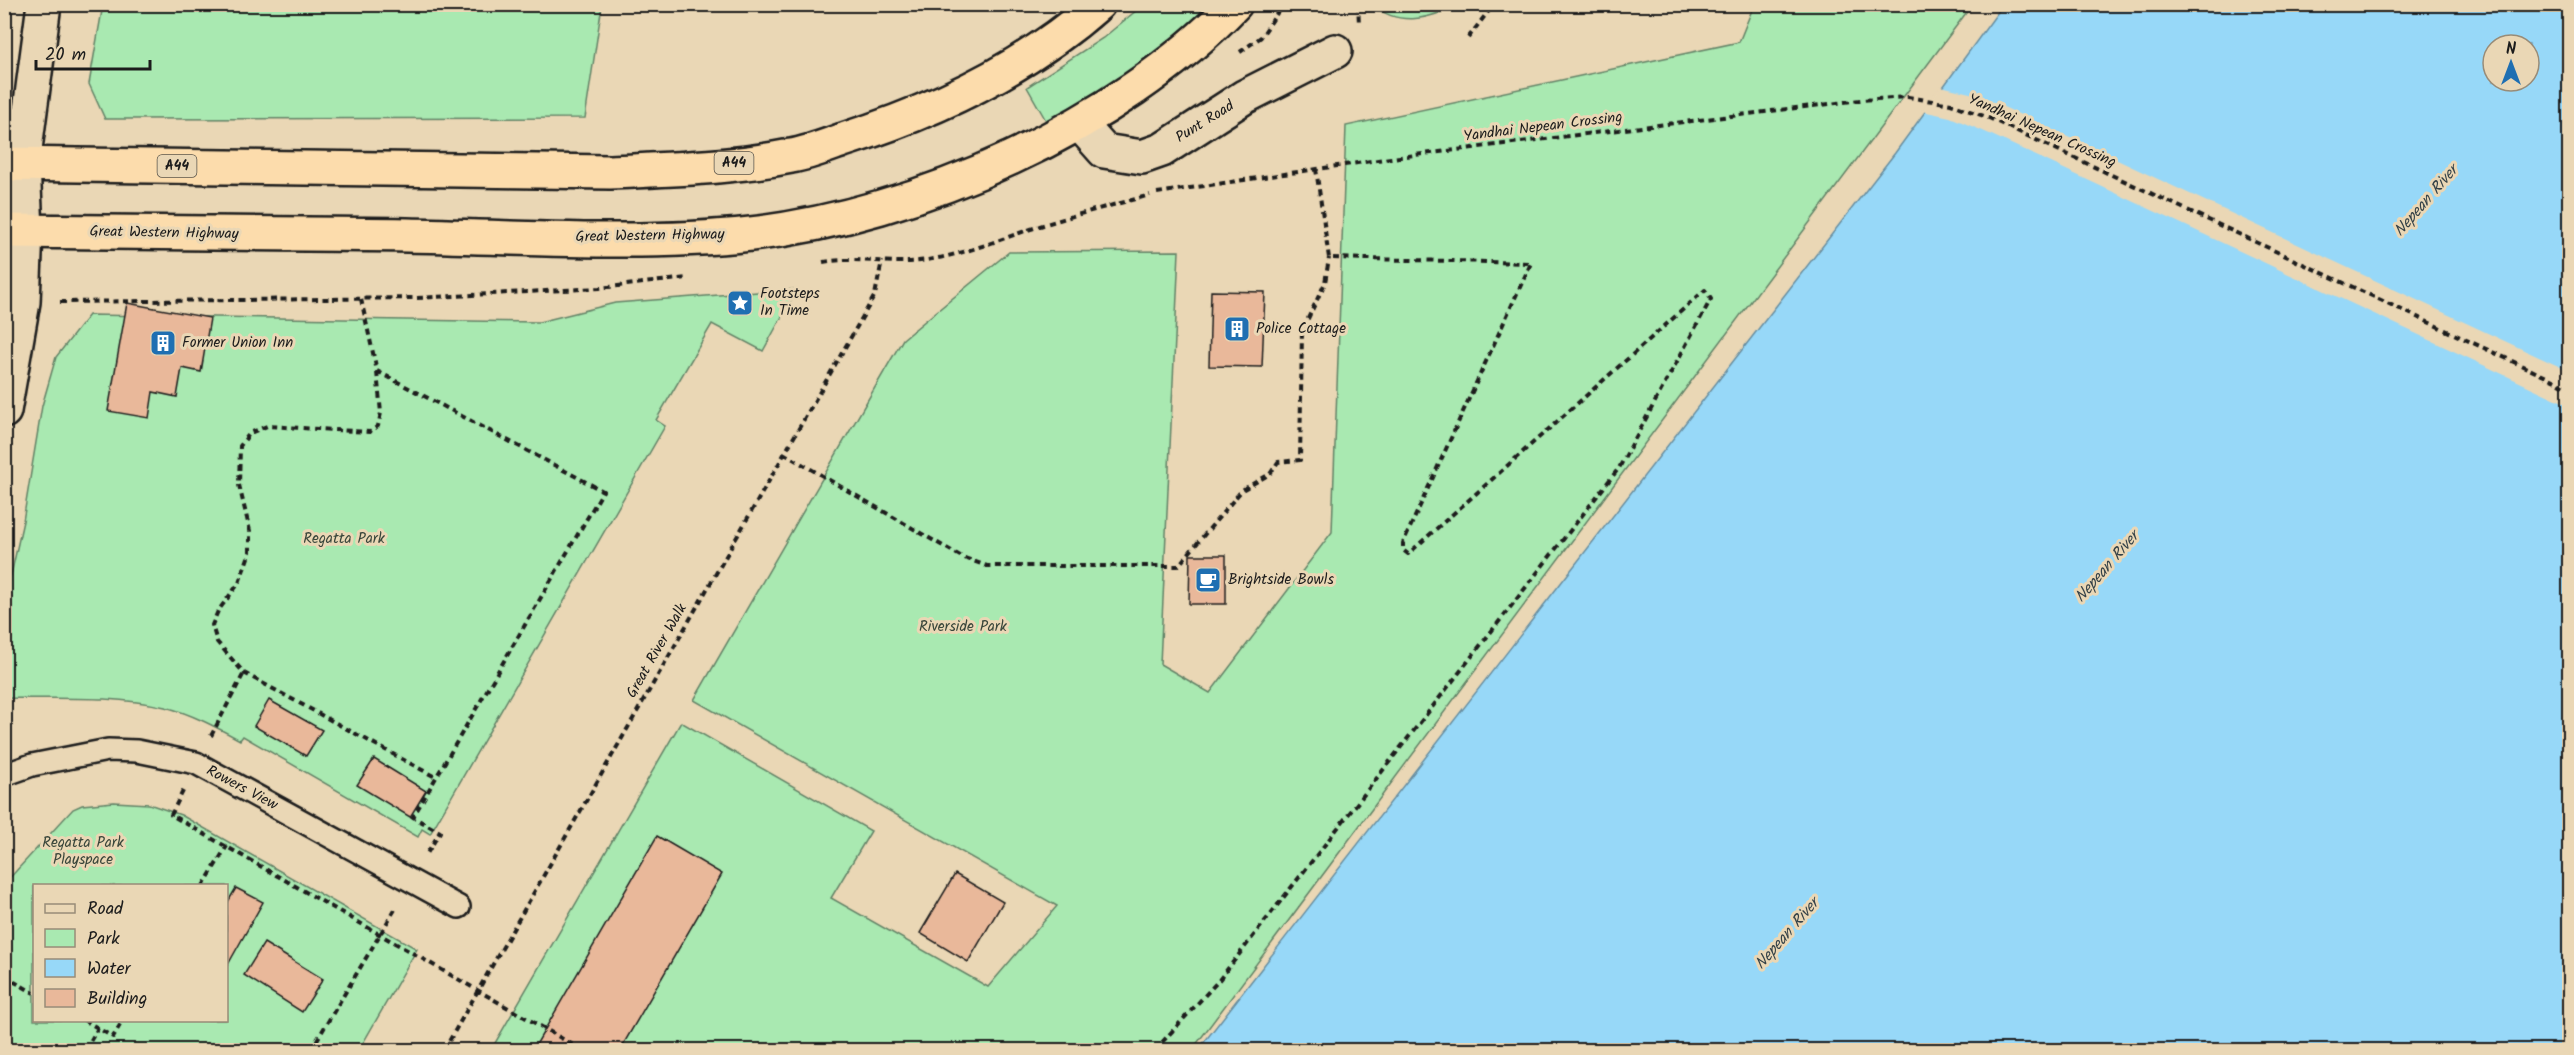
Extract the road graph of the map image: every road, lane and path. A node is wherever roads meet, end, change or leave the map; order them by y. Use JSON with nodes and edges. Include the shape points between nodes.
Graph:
{"nodes":[{"id":1,"x":44,"y":4,"type":"edge"},
{"id":2,"x":1098,"y":4,"type":"edge"},
{"id":3,"x":1235,"y":4,"type":"edge"},
{"id":4,"x":1494,"y":4,"type":"edge"},
{"id":5,"x":1468,"y":38,"type":"dead end"},
{"id":6,"x":1335,"y":51,"type":"dead end"},
{"id":7,"x":1080,"y":124,"type":"junction"},
{"id":8,"x":14,"y":164,"type":"edge"},
{"id":9,"x":1316,"y":169,"type":"junction"},
{"id":10,"x":4,"y":199,"type":"edge"},
{"id":11,"x":15,"y":231,"type":"edge"},
{"id":12,"x":1329,"y":258,"type":"junction"},
{"id":13,"x":882,"y":261,"type":"junction"},
{"id":14,"x":815,"y":263,"type":"dead end"},
{"id":15,"x":696,"y":277,"type":"dead end"},
{"id":16,"x":361,"y":300,"type":"junction"},
{"id":17,"x":79,"y":303,"type":"dead end"},
{"id":18,"x":377,"y":371,"type":"junction"},
{"id":19,"x":2570,"y":388,"type":"edge"},
{"id":20,"x":4,"y":411,"type":"edge"},
{"id":21,"x":783,"y":453,"type":"junction"},
{"id":22,"x":244,"y":673,"type":"junction"},
{"id":23,"x":196,"y":763,"type":"junction"},
{"id":24,"x":4,"y":775,"type":"edge"},
{"id":25,"x":437,"y":778,"type":"junction"},
{"id":26,"x":227,"y":846,"type":"junction"},
{"id":27,"x":411,"y":879,"type":"junction"},
{"id":28,"x":204,"y":884,"type":"edge"},
{"id":29,"x":459,"y":907,"type":"dead end"},
{"id":30,"x":381,"y":935,"type":"junction"},
{"id":31,"x":4,"y":976,"type":"edge"},
{"id":32,"x":479,"y":991,"type":"junction"},
{"id":33,"x":33,"y":992,"type":"edge"},
{"id":34,"x":88,"y":1022,"type":"edge"},
{"id":35,"x":122,"y":1022,"type":"edge"},
{"id":36,"x":98,"y":1028,"type":"junction"},
{"id":37,"x":4,"y":1044,"type":"edge"},
{"id":38,"x":17,"y":1050,"type":"edge"},
{"id":39,"x":85,"y":1050,"type":"edge"},
{"id":40,"x":311,"y":1050,"type":"edge"},
{"id":41,"x":444,"y":1050,"type":"edge"},
{"id":42,"x":582,"y":1050,"type":"edge"},
{"id":43,"x":1155,"y":1050,"type":"edge"}],
"edges":[{"from":1,"to":8,"type":"street"},
{"from":2,"to":8,"type":"highway","number":"A44","via":[[1036,52],[980,85],[882,128],[792,156],[610,172]]},
{"from":3,"to":7,"type":"highway","name":"Great Western Highway","via":[[1160,69]]},
{"from":4,"to":5,"type":"path"},
{"from":6,"to":7,"type":"street","name":"Punt Road","via":[[1244,97],[1162,150],[1142,157],[1104,151]]},
{"from":7,"to":11,"type":"highway","name":"Great Western Highway","via":[[992,166],[866,211],[747,234],[659,239]]},
{"from":8,"to":10,"type":"street"},
{"from":8,"to":11,"type":"street"},
{"from":9,"to":12,"type":"path"},
{"from":9,"to":13,"type":"path","name":"Yandhai Nepean Crossing","via":[[1157,193],[978,248],[929,260]]},
{"from":9,"to":19,"type":"path","name":"Yandhai Nepean Crossing","via":[[1862,100],[1908,97],[1951,104],[1989,118]]},
{"from":11,"to":20,"type":"street","via":[[22,315]]},
{"from":12,"to":21,"type":"path","via":[[1325,283],[1302,331],[1300,460],[1278,462],[1270,474],[1242,490],[1178,566],[987,566],[962,557]]},
{"from":12,"to":43,"type":"path","via":[[1532,263],[1403,543],[1408,554],[1705,290],[1711,299],[1619,468],[1219,980]]},
{"from":13,"to":14,"type":"path","name":"Yandhai Nepean Crossing","via":[[845,258]]},
{"from":13,"to":21,"type":"path","name":"Great River Walk","via":[[874,295]]},
{"from":15,"to":16,"type":"path","via":[[589,289]]},
{"from":16,"to":17,"type":"path"},
{"from":16,"to":18,"type":"path"},
{"from":18,"to":22,"type":"path","via":[[381,412],[378,426],[370,432],[267,426],[250,433],[240,446],[239,485],[250,531],[250,552],[239,583],[212,625],[217,642]]},
{"from":18,"to":25,"type":"path","via":[[603,491]]},
{"from":21,"to":32,"type":"path","name":"Great River Walk"},
{"from":22,"to":23,"type":"path"},
{"from":22,"to":25,"type":"path"},
{"from":23,"to":24,"type":"lane","name":"Rowers View","via":[[137,751],[108,750],[32,765]]},
{"from":23,"to":26,"type":"path","via":[[171,815]]},
{"from":23,"to":27,"type":"lane","name":"Rowers View"},
{"from":25,"to":27,"type":"path","via":[[413,817],[440,832]]},
{"from":26,"to":28,"type":"path"},
{"from":26,"to":30,"type":"path"},
{"from":27,"to":29,"type":"lane","name":"Rowers View"},
{"from":27,"to":30,"type":"path"},
{"from":30,"to":32,"type":"path"},
{"from":30,"to":40,"type":"path"},
{"from":31,"to":33,"type":"path"},
{"from":32,"to":41,"type":"path","name":"Great River Walk"},
{"from":32,"to":42,"type":"path"},
{"from":34,"to":36,"type":"path"},
{"from":35,"to":36,"type":"path","via":[[113,1037]]},
{"from":36,"to":39,"type":"path"},
{"from":37,"to":38,"type":"path"}]}
